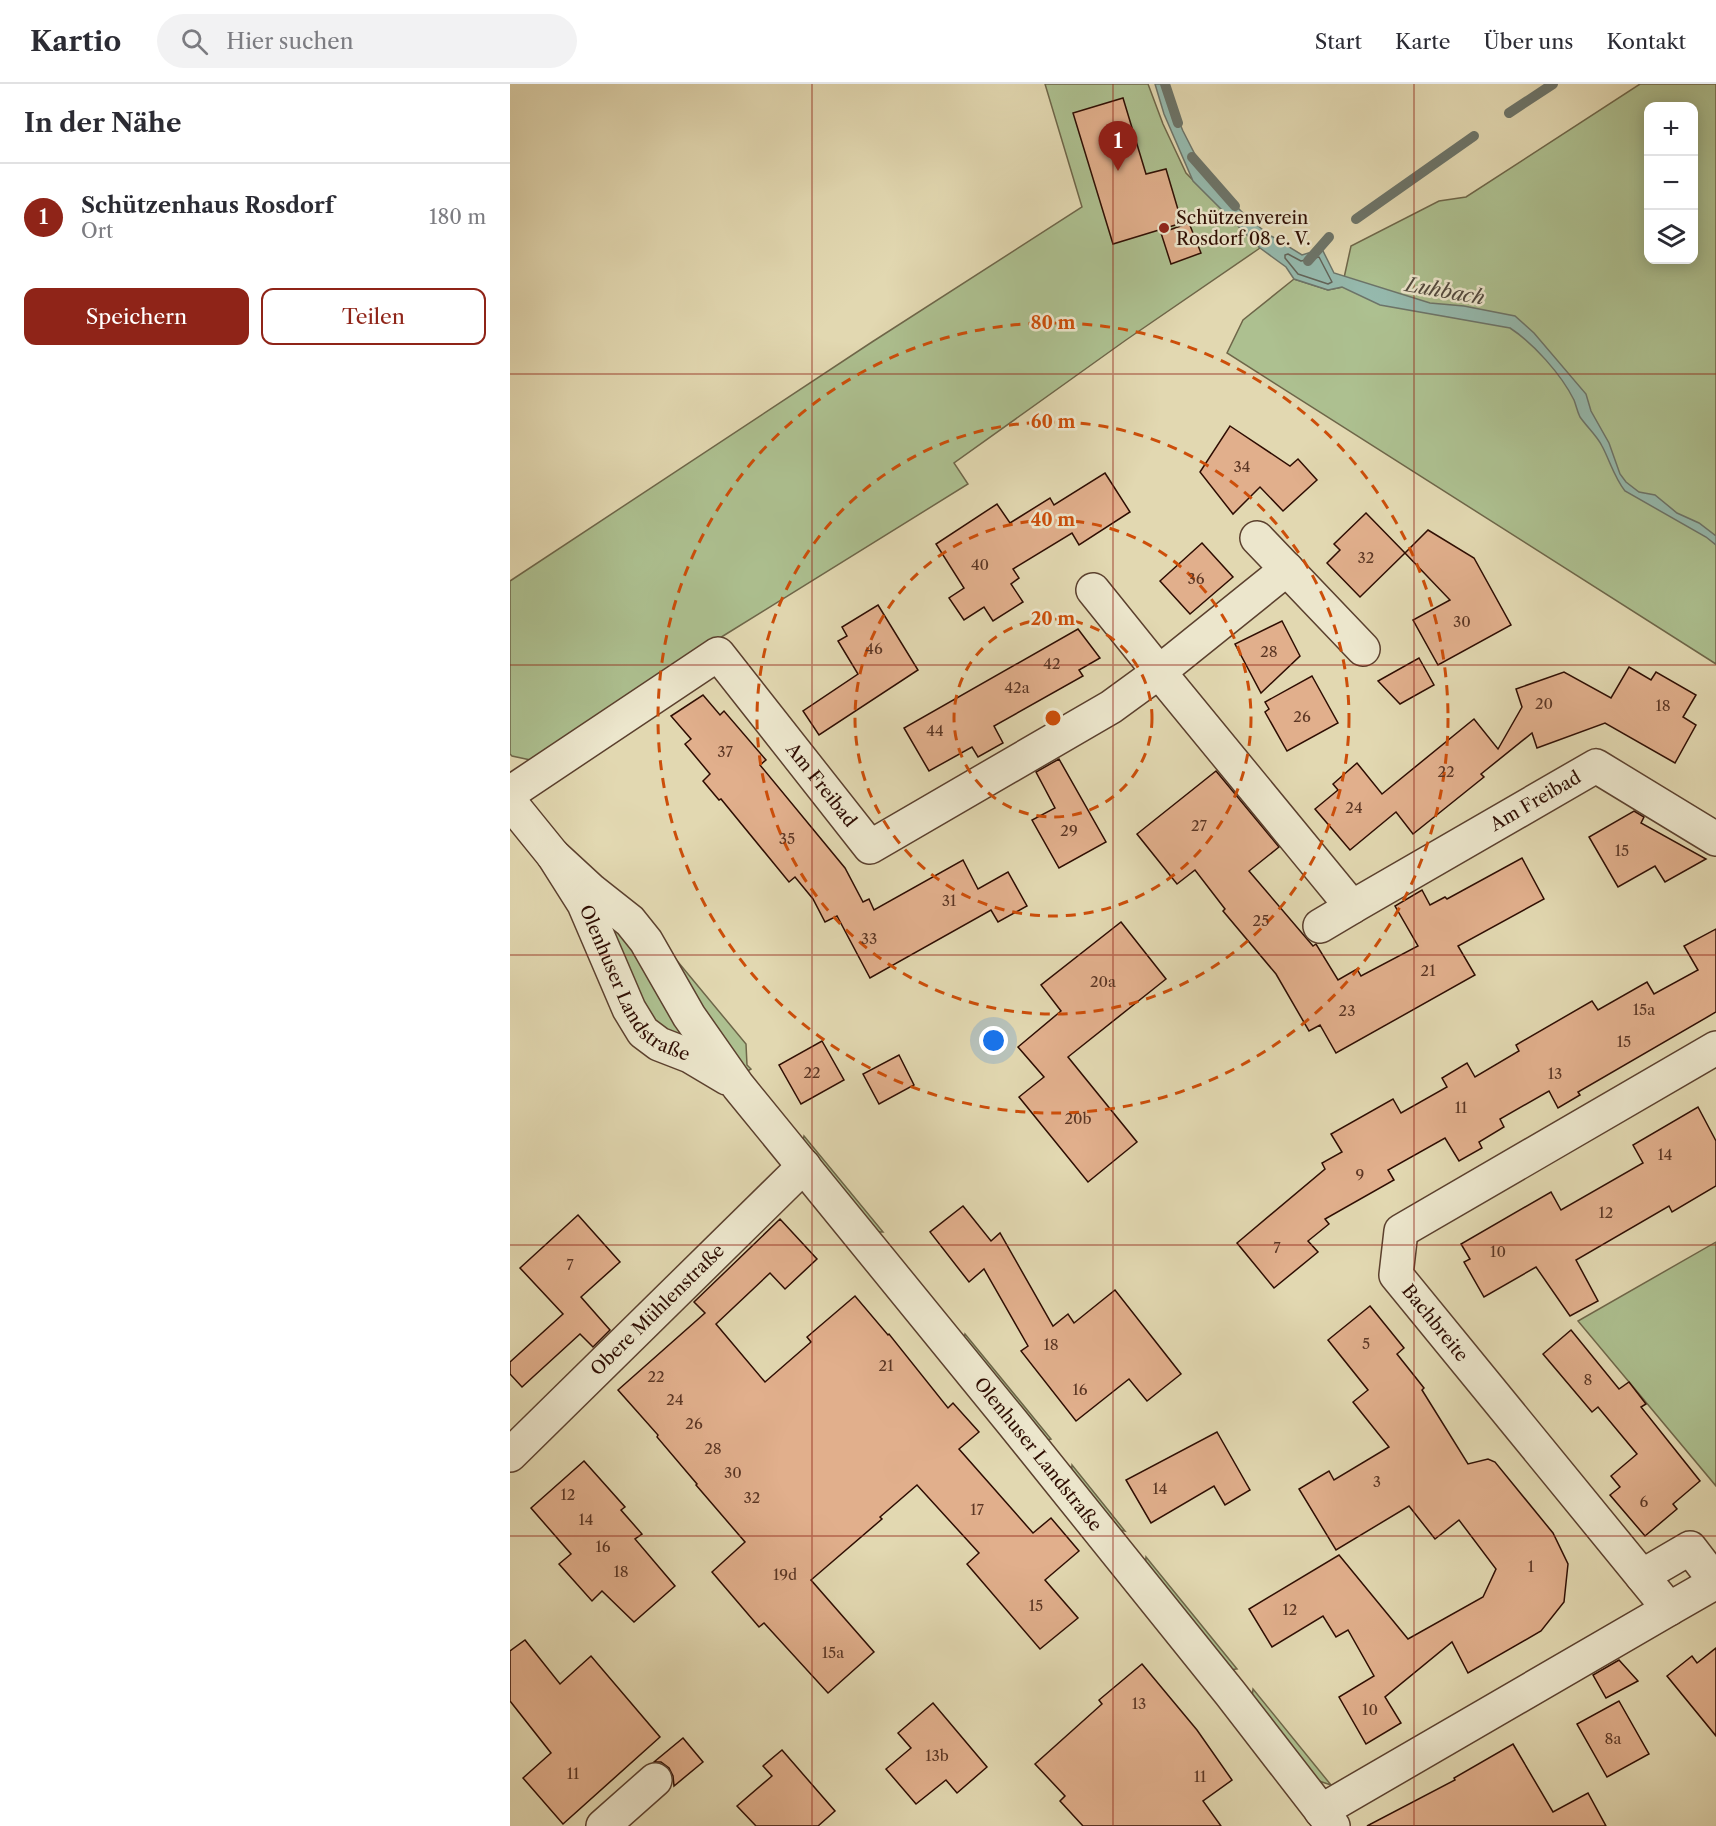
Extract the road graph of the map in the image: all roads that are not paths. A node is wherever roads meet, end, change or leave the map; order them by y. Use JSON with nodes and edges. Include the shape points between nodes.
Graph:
{"nodes":[{"id":1,"x":1257,"y":538,"type":"dead end"},
{"id":2,"x":1287,"y":569,"type":"junction"},
{"id":3,"x":1093,"y":590,"type":"dead end"},
{"id":4,"x":1363,"y":649,"type":"dead end"},
{"id":5,"x":1160,"y":672,"type":"junction"},
{"id":6,"x":510,"y":793,"type":"edge"},
{"id":7,"x":510,"y":802,"type":"edge"},
{"id":8,"x":1716,"y":839,"type":"edge"},
{"id":9,"x":553,"y":855,"type":"junction"},
{"id":10,"x":1352,"y":907,"type":"junction"},
{"id":11,"x":1320,"y":926,"type":"dead end"},
{"id":12,"x":1716,"y":1048,"type":"edge"},
{"id":13,"x":738,"y":1086,"type":"junction"},
{"id":14,"x":804,"y":1166,"type":"junction"},
{"id":15,"x":510,"y":1455,"type":"edge"},
{"id":16,"x":1642,"y":1576,"type":"junction"},
{"id":17,"x":1669,"y":1609,"type":"junction"},
{"id":18,"x":655,"y":1780,"type":"dead end"},
{"id":19,"x":1327,"y":1818,"type":"edge"},
{"id":20,"x":603,"y":1826,"type":"edge"}],
"edges":[{"from":1,"to":2,"type":"street"},
{"from":2,"to":4,"type":"street"},
{"from":2,"to":5,"type":"street","name":"Am Freibad"},
{"from":3,"to":5,"type":"street"},
{"from":5,"to":6,"type":"street","name":"Am Freibad","via":[[1111,706],[870,847],[718,654]]},
{"from":5,"to":10,"type":"street"},
{"from":7,"to":9,"type":"street","name":"Olenhuser Landstraße"},
{"from":8,"to":10,"type":"street","name":"Am Freibad","via":[[1596,766]]},
{"from":9,"to":13,"type":"street","name":"Olenhuser Landstraße","via":[[630,921]]},
{"from":9,"to":13,"type":"street","name":"Olenhuser Landstraße","via":[[588,912],[621,992],[643,1032],[659,1044],[706,1064]]},
{"from":10,"to":11,"type":"street","name":"Am Freibad"},
{"from":12,"to":16,"type":"street","name":"Bachbreite","via":[[1401,1231],[1396,1275]]},
{"from":13,"to":14,"type":"street","name":"Olenhuser Landstraße"},
{"from":14,"to":15,"type":"street","name":"Obere Mühlenstraße"},
{"from":14,"to":19,"type":"street","name":"Olenhuser Landstraße"},
{"from":16,"to":17,"type":"street","name":"Bachbreite"},
{"from":16,"to":17,"type":"street","via":[[1690,1548],[1716,1582]]},
{"from":17,"to":19,"type":"street"},
{"from":18,"to":20,"type":"street"}]}
